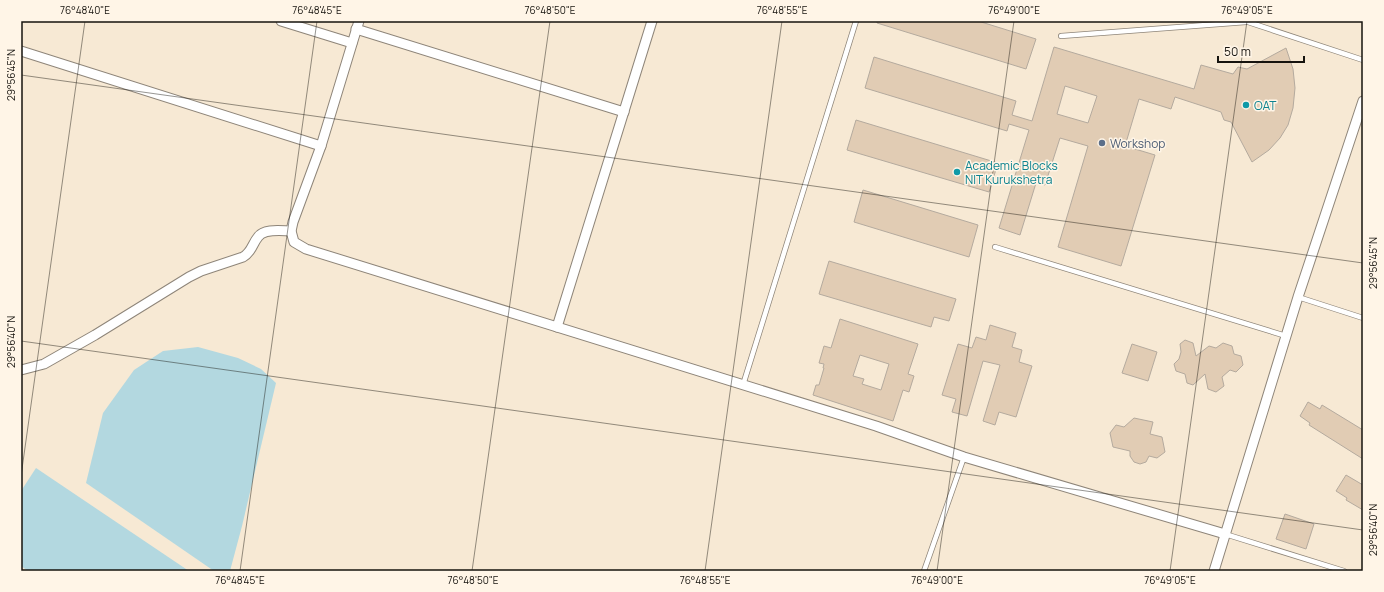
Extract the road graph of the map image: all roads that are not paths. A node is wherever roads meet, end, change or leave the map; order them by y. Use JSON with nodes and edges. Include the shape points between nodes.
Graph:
{"nodes":[{"id":1,"x":281,"y":21,"type":"edge"},
{"id":2,"x":652,"y":21,"type":"edge"},
{"id":3,"x":854,"y":21,"type":"edge"},
{"id":4,"x":1245,"y":21,"type":"edge"},
{"id":5,"x":357,"y":25,"type":"edge"},
{"id":6,"x":1061,"y":36,"type":"dead end"},
{"id":7,"x":352,"y":43,"type":"junction"},
{"id":8,"x":21,"y":51,"type":"edge"},
{"id":9,"x":1363,"y":60,"type":"edge"},
{"id":10,"x":1363,"y":101,"type":"edge"},
{"id":11,"x":624,"y":112,"type":"junction"},
{"id":12,"x":320,"y":146,"type":"junction"},
{"id":13,"x":292,"y":231,"type":"junction"},
{"id":14,"x":995,"y":248,"type":"dead end"},
{"id":15,"x":1298,"y":297,"type":"junction"},
{"id":16,"x":1363,"y":318,"type":"edge"},
{"id":17,"x":557,"y":327,"type":"junction"},
{"id":18,"x":1286,"y":336,"type":"junction"},
{"id":19,"x":21,"y":370,"type":"edge"},
{"id":20,"x":743,"y":385,"type":"junction"},
{"id":21,"x":964,"y":457,"type":"junction"},
{"id":22,"x":1225,"y":534,"type":"junction"},
{"id":23,"x":924,"y":571,"type":"edge"},
{"id":24,"x":1214,"y":571,"type":"edge"},
{"id":25,"x":1344,"y":571,"type":"edge"}],
"edges":[{"from":1,"to":7,"type":"street"},
{"from":2,"to":11,"type":"street"},
{"from":3,"to":20,"type":"lane"},
{"from":4,"to":6,"type":"lane"},
{"from":4,"to":9,"type":"lane"},
{"from":5,"to":7,"type":"street"},
{"from":5,"to":11,"type":"street"},
{"from":7,"to":12,"type":"street"},
{"from":8,"to":12,"type":"street"},
{"from":10,"to":15,"type":"street"},
{"from":11,"to":17,"type":"street"},
{"from":12,"to":13,"type":"street"},
{"from":13,"to":17,"type":"street","via":[[294,242],[306,249]]},
{"from":13,"to":19,"type":"street","via":[[266,232],[258,237],[252,249],[243,257],[189,277],[44,364]]},
{"from":14,"to":18,"type":"lane"},
{"from":15,"to":16,"type":"lane"},
{"from":15,"to":18,"type":"street"},
{"from":17,"to":20,"type":"street"},
{"from":18,"to":22,"type":"street"},
{"from":20,"to":21,"type":"street","via":[[876,426]]},
{"from":21,"to":22,"type":"street"},
{"from":21,"to":23,"type":"lane"},
{"from":22,"to":24,"type":"street"},
{"from":22,"to":25,"type":"lane"}]}
